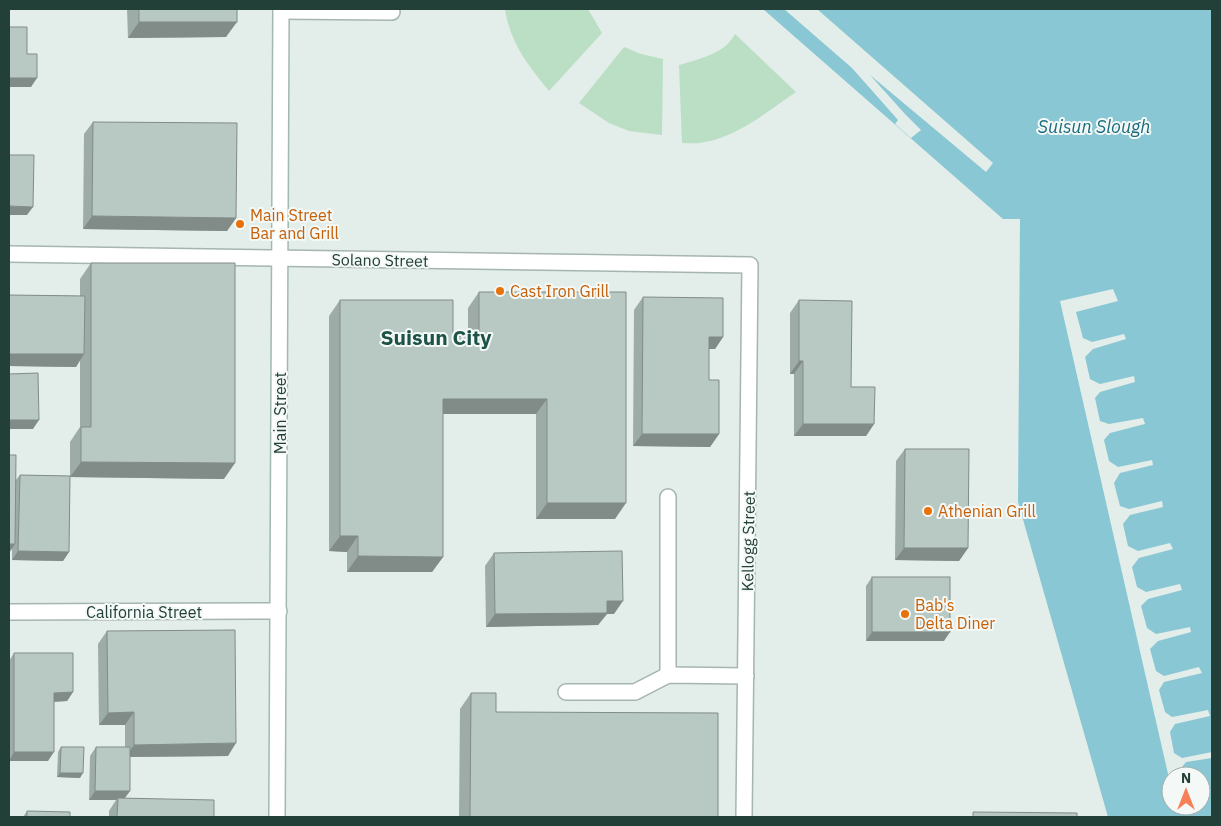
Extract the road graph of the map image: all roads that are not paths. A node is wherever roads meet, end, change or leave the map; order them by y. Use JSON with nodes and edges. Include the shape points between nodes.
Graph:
{"nodes":[{"id":1,"x":280,"y":10,"type":"edge"},
{"id":2,"x":392,"y":12,"type":"dead end"},
{"id":3,"x":9,"y":254,"type":"edge"},
{"id":4,"x":280,"y":258,"type":"junction"},
{"id":5,"x":750,"y":265,"type":"joint"},
{"id":6,"x":668,"y":498,"type":"dead end"},
{"id":7,"x":279,"y":611,"type":"junction"},
{"id":8,"x":9,"y":612,"type":"edge"},
{"id":9,"x":668,"y":675,"type":"junction"},
{"id":10,"x":746,"y":676,"type":"junction"},
{"id":11,"x":566,"y":692,"type":"dead end"},
{"id":12,"x":277,"y":817,"type":"edge"},
{"id":13,"x":744,"y":817,"type":"edge"}],
"edges":[{"from":1,"to":2,"type":"street"},
{"from":1,"to":4,"type":"street","name":"Main Street"},
{"from":3,"to":4,"type":"street","name":"Solano Street"},
{"from":4,"to":5,"type":"street","name":"Solano Street"},
{"from":4,"to":7,"type":"street","name":"Main Street"},
{"from":5,"to":10,"type":"street","name":"Kellogg Street"},
{"from":6,"to":9,"type":"street"},
{"from":7,"to":8,"type":"street","name":"California Street"},
{"from":7,"to":12,"type":"street","name":"Main Street"},
{"from":9,"to":10,"type":"street"},
{"from":9,"to":11,"type":"street","via":[[635,692]]},
{"from":10,"to":13,"type":"street","name":"Kellogg Street"}]}
